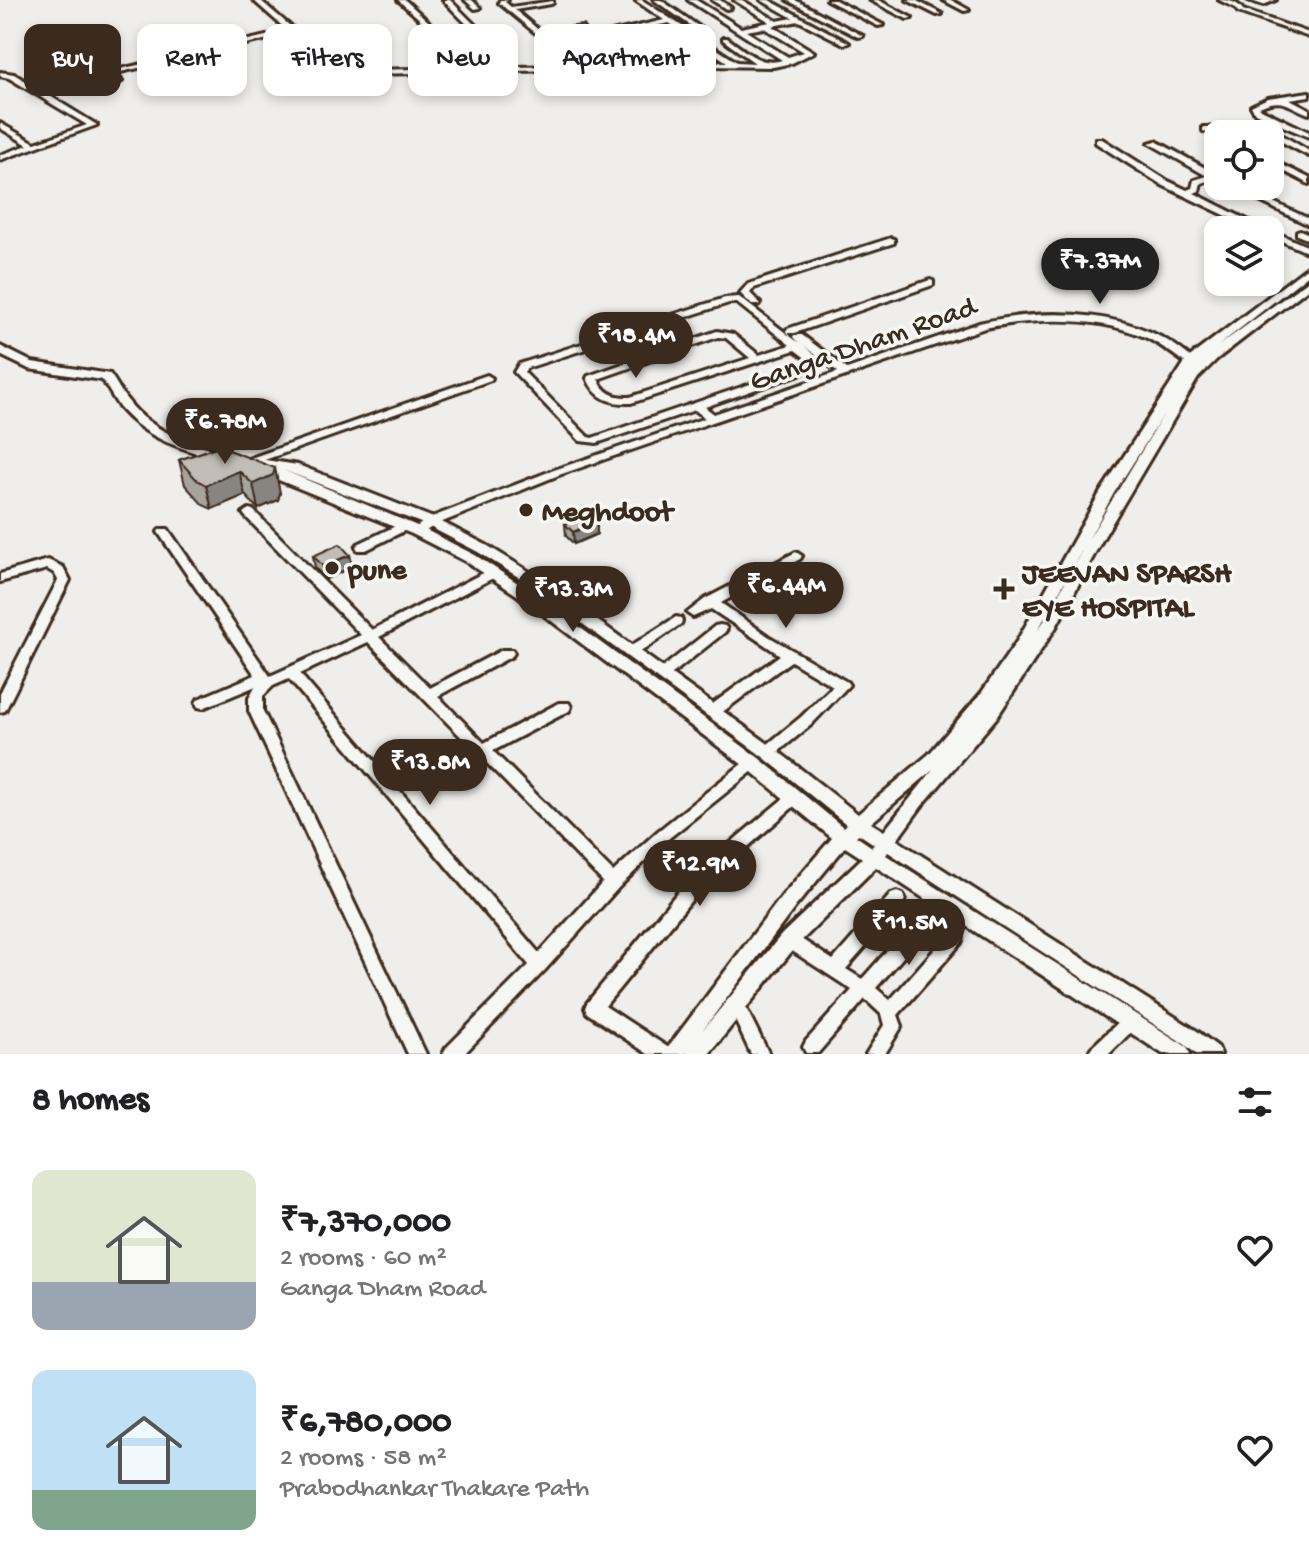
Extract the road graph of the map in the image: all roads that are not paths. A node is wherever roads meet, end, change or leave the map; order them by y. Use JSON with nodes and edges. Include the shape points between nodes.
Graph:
{"nodes":[{"id":1,"x":256,"y":0,"type":"edge"},
{"id":2,"x":401,"y":0,"type":"edge"},
{"id":3,"x":446,"y":0,"type":"edge"},
{"id":4,"x":468,"y":0,"type":"edge"},
{"id":5,"x":505,"y":0,"type":"edge"},
{"id":6,"x":638,"y":0,"type":"edge"},
{"id":7,"x":657,"y":0,"type":"edge"},
{"id":8,"x":691,"y":0,"type":"edge"},
{"id":9,"x":715,"y":0,"type":"edge"},
{"id":10,"x":737,"y":0,"type":"edge"},
{"id":11,"x":764,"y":0,"type":"edge"},
{"id":12,"x":790,"y":0,"type":"edge"},
{"id":13,"x":830,"y":0,"type":"edge"},
{"id":14,"x":873,"y":0,"type":"edge"},
{"id":15,"x":910,"y":0,"type":"edge"},
{"id":16,"x":946,"y":0,"type":"edge"},
{"id":17,"x":1222,"y":0,"type":"edge"},
{"id":18,"x":1251,"y":0,"type":"edge"},
{"id":19,"x":1273,"y":0,"type":"edge"},
{"id":20,"x":551,"y":2,"type":"edge"},
{"id":21,"x":477,"y":8,"type":"dead end"},
{"id":22,"x":728,"y":8,"type":"dead end"},
{"id":23,"x":509,"y":9,"type":"junction"},
{"id":24,"x":966,"y":10,"type":"dead end"},
{"id":25,"x":939,"y":14,"type":"dead end"},
{"id":26,"x":909,"y":18,"type":"dead end"},
{"id":27,"x":798,"y":19,"type":"junction"},
{"id":28,"x":671,"y":21,"type":"junction"},
{"id":29,"x":427,"y":23,"type":"dead end"},
{"id":30,"x":776,"y":23,"type":"junction"},
{"id":31,"x":283,"y":24,"type":"edge"},
{"id":32,"x":474,"y":24,"type":"edge"},
{"id":33,"x":657,"y":24,"type":"edge"},
{"id":34,"x":692,"y":24,"type":"edge"},
{"id":35,"x":765,"y":25,"type":"junction"},
{"id":36,"x":880,"y":25,"type":"dead end"},
{"id":37,"x":534,"y":29,"type":"edge"},
{"id":38,"x":741,"y":30,"type":"junction"},
{"id":39,"x":1309,"y":35,"type":"edge"},
{"id":40,"x":860,"y":36,"type":"dead end"},
{"id":41,"x":263,"y":38,"type":"edge"},
{"id":42,"x":725,"y":39,"type":"dead end"},
{"id":43,"x":846,"y":43,"type":"dead end"},
{"id":44,"x":789,"y":61,"type":"junction"},
{"id":45,"x":716,"y":63,"type":"edge"},
{"id":46,"x":735,"y":64,"type":"junction"},
{"id":47,"x":763,"y":65,"type":"junction"},
{"id":48,"x":121,"y":70,"type":"edge"},
{"id":49,"x":0,"y":74,"type":"edge"},
{"id":50,"x":1309,"y":94,"type":"edge"},
{"id":51,"x":1282,"y":98,"type":"junction"},
{"id":52,"x":1309,"y":112,"type":"edge"},
{"id":53,"x":1278,"y":120,"type":"edge"},
{"id":54,"x":1284,"y":123,"type":"edge"},
{"id":55,"x":0,"y":125,"type":"edge"},
{"id":56,"x":1309,"y":135,"type":"edge"},
{"id":57,"x":1284,"y":140,"type":"edge"},
{"id":58,"x":1099,"y":141,"type":"dead end"},
{"id":59,"x":1153,"y":143,"type":"dead end"},
{"id":60,"x":34,"y":146,"type":"junction"},
{"id":61,"x":1309,"y":154,"type":"edge"},
{"id":62,"x":0,"y":158,"type":"edge"},
{"id":63,"x":1284,"y":168,"type":"edge"},
{"id":64,"x":1204,"y":171,"type":"edge"},
{"id":65,"x":1204,"y":180,"type":"edge"},
{"id":66,"x":1309,"y":181,"type":"edge"},
{"id":67,"x":1186,"y":194,"type":"junction"},
{"id":68,"x":1262,"y":200,"type":"edge"},
{"id":69,"x":1233,"y":216,"type":"edge"},
{"id":70,"x":1309,"y":222,"type":"edge"},
{"id":71,"x":1284,"y":239,"type":"edge"},
{"id":72,"x":891,"y":241,"type":"dead end"},
{"id":73,"x":1309,"y":250,"type":"edge"},
{"id":74,"x":1309,"y":269,"type":"edge"},
{"id":75,"x":930,"y":283,"type":"dead end"},
{"id":76,"x":1309,"y":283,"type":"edge"},
{"id":77,"x":1280,"y":297,"type":"junction"},
{"id":78,"x":791,"y":331,"type":"junction"},
{"id":79,"x":798,"y":346,"type":"junction"},
{"id":80,"x":0,"y":350,"type":"edge"},
{"id":81,"x":757,"y":359,"type":"junction"},
{"id":82,"x":1196,"y":364,"type":"junction"},
{"id":83,"x":843,"y":371,"type":"junction"},
{"id":84,"x":487,"y":378,"type":"dead end"},
{"id":85,"x":697,"y":406,"type":"junction"},
{"id":86,"x":712,"y":418,"type":"junction"},
{"id":87,"x":249,"y":462,"type":"junction"},
{"id":88,"x":270,"y":466,"type":"junction"},
{"id":89,"x":249,"y":513,"type":"dead end"},
{"id":90,"x":417,"y":526,"type":"junction"},
{"id":91,"x":164,"y":532,"type":"dead end"},
{"id":92,"x":362,"y":547,"type":"dead end"},
{"id":93,"x":796,"y":556,"type":"dead end"},
{"id":94,"x":493,"y":573,"type":"junction"},
{"id":95,"x":0,"y":578,"type":"edge"},
{"id":96,"x":710,"y":602,"type":"junction"},
{"id":97,"x":693,"y":613,"type":"dead end"},
{"id":98,"x":676,"y":621,"type":"dead end"},
{"id":99,"x":720,"y":629,"type":"dead end"},
{"id":100,"x":370,"y":636,"type":"junction"},
{"id":101,"x":631,"y":652,"type":"junction"},
{"id":102,"x":507,"y":653,"type":"dead end"},
{"id":103,"x":791,"y":654,"type":"junction"},
{"id":104,"x":292,"y":673,"type":"junction"},
{"id":105,"x":662,"y":675,"type":"junction"},
{"id":106,"x":266,"y":680,"type":"junction"},
{"id":107,"x":428,"y":695,"type":"junction"},
{"id":108,"x":203,"y":703,"type":"dead end"},
{"id":109,"x":0,"y":707,"type":"edge"},
{"id":110,"x":564,"y":707,"type":"dead end"},
{"id":111,"x":712,"y":712,"type":"junction"},
{"id":112,"x":481,"y":751,"type":"junction"},
{"id":113,"x":768,"y":752,"type":"junction"},
{"id":114,"x":753,"y":763,"type":"junction"},
{"id":115,"x":908,"y":795,"type":"junction"},
{"id":116,"x":795,"y":797,"type":"junction"},
{"id":117,"x":851,"y":830,"type":"junction"},
{"id":118,"x":880,"y":850,"type":"junction"},
{"id":119,"x":613,"y":882,"type":"junction"},
{"id":120,"x":897,"y":899,"type":"dead end"},
{"id":121,"x":926,"y":919,"type":"dead end"},
{"id":122,"x":955,"y":938,"type":"dead end"},
{"id":123,"x":789,"y":940,"type":"junction"},
{"id":124,"x":539,"y":965,"type":"junction"},
{"id":125,"x":835,"y":970,"type":"junction"},
{"id":126,"x":863,"y":988,"type":"junction"},
{"id":127,"x":736,"y":1005,"type":"junction"},
{"id":128,"x":889,"y":1013,"type":"junction"},
{"id":129,"x":1130,"y":1022,"type":"junction"},
{"id":130,"x":812,"y":1047,"type":"dead end"},
{"id":131,"x":417,"y":1054,"type":"edge"},
{"id":132,"x":452,"y":1054,"type":"edge"},
{"id":133,"x":663,"y":1054,"type":"edge"},
{"id":134,"x":673,"y":1054,"type":"edge"},
{"id":135,"x":696,"y":1054,"type":"edge"},
{"id":136,"x":760,"y":1054,"type":"edge"},
{"id":137,"x":875,"y":1054,"type":"edge"},
{"id":138,"x":1097,"y":1054,"type":"edge"},
{"id":139,"x":1180,"y":1054,"type":"edge"},
{"id":140,"x":1211,"y":1054,"type":"edge"}],
"edges":[{"from":1,"to":31,"type":"street"},
{"from":2,"to":29,"type":"street"},
{"from":3,"to":32,"type":"street"},
{"from":4,"to":21,"type":"street"},
{"from":5,"to":23,"type":"street","via":[[501,2]]},
{"from":6,"to":28,"type":"street"},
{"from":7,"to":34,"type":"street"},
{"from":8,"to":38,"type":"street"},
{"from":9,"to":22,"type":"street"},
{"from":10,"to":30,"type":"street"},
{"from":11,"to":27,"type":"street"},
{"from":12,"to":40,"type":"street"},
{"from":13,"to":36,"type":"street"},
{"from":14,"to":26,"type":"street"},
{"from":15,"to":25,"type":"street"},
{"from":16,"to":24,"type":"street"},
{"from":17,"to":39,"type":"street"},
{"from":18,"to":19,"type":"street"},
{"from":20,"to":23,"type":"street"},
{"from":23,"to":37,"type":"street"},
{"from":27,"to":30,"type":"street"},
{"from":27,"to":43,"type":"street"},
{"from":28,"to":33,"type":"street"},
{"from":28,"to":46,"type":"street"},
{"from":30,"to":35,"type":"street"},
{"from":35,"to":38,"type":"street"},
{"from":35,"to":44,"type":"street","via":[[810,52]]},
{"from":38,"to":44,"type":"street"},
{"from":41,"to":48,"type":"street"},
{"from":42,"to":47,"type":"street"},
{"from":44,"to":47,"type":"street"},
{"from":45,"to":46,"type":"street"},
{"from":46,"to":47,"type":"street"},
{"from":49,"to":60,"type":"street","via":[[93,125]]},
{"from":50,"to":51,"type":"street"},
{"from":51,"to":52,"type":"street"},
{"from":51,"to":53,"type":"street","via":[[1255,106]]},
{"from":54,"to":56,"type":"street"},
{"from":55,"to":60,"type":"street"},
{"from":57,"to":61,"type":"street"},
{"from":58,"to":67,"type":"street"},
{"from":59,"to":64,"type":"street"},
{"from":60,"to":62,"type":"street"},
{"from":63,"to":66,"type":"street"},
{"from":65,"to":67,"type":"street"},
{"from":67,"to":69,"type":"street"},
{"from":68,"to":70,"type":"street"},
{"from":71,"to":73,"type":"street"},
{"from":72,"to":78,"type":"street","via":[[745,291]]},
{"from":74,"to":77,"type":"main road"},
{"from":75,"to":78,"type":"street"},
{"from":76,"to":77,"type":"main road"},
{"from":77,"to":82,"type":"main road"},
{"from":78,"to":83,"type":"street"},
{"from":79,"to":81,"type":"street"},
{"from":79,"to":85,"type":"street","via":[[819,364]]},
{"from":79,"to":85,"type":"street","via":[[744,301],[728,300],[523,366],[519,372],[584,439],[593,441]]},
{"from":80,"to":87,"type":"main road","via":[[29,365],[106,377],[125,407],[152,428],[211,453]]},
{"from":81,"to":81,"type":"street","via":[[619,402],[606,396],[592,378],[717,334],[729,336]]},
{"from":82,"to":83,"type":"street","name":"Ganga Dham Road","via":[[1153,337],[1121,325],[1031,318],[960,331]]},
{"from":82,"to":115,"type":"main road","via":[[1107,493],[1023,644]]},
{"from":83,"to":86,"type":"street","name":"Ganga Dham Road"},
{"from":84,"to":87,"type":"street"},
{"from":85,"to":86,"type":"street"},
{"from":86,"to":90,"type":"street","name":"Ganga Dham Road"},
{"from":87,"to":88,"type":"main road"},
{"from":88,"to":90,"type":"main road","via":[[281,476]]},
{"from":88,"to":90,"type":"main road","via":[[293,468]]},
{"from":89,"to":100,"type":"street"},
{"from":90,"to":92,"type":"street","name":"Ganga Dham Road"},
{"from":90,"to":94,"type":"main road"},
{"from":90,"to":101,"type":"main road","via":[[528,577]]},
{"from":91,"to":106,"type":"street"},
{"from":93,"to":96,"type":"street"},
{"from":94,"to":100,"type":"street"},
{"from":94,"to":114,"type":"main road"},
{"from":95,"to":109,"type":"street","via":[[48,564],[64,580]]},
{"from":96,"to":97,"type":"street"},
{"from":96,"to":103,"type":"street"},
{"from":98,"to":101,"type":"street"},
{"from":99,"to":105,"type":"street"},
{"from":100,"to":104,"type":"street"},
{"from":100,"to":107,"type":"street"},
{"from":101,"to":105,"type":"main road"},
{"from":102,"to":107,"type":"street"},
{"from":103,"to":111,"type":"street"},
{"from":103,"to":113,"type":"street","via":[[842,685]]},
{"from":104,"to":106,"type":"street"},
{"from":104,"to":124,"type":"street"},
{"from":105,"to":111,"type":"main road"},
{"from":106,"to":108,"type":"street"},
{"from":106,"to":131,"type":"street","via":[[257,692],[256,711]]},
{"from":107,"to":112,"type":"street"},
{"from":110,"to":112,"type":"street"},
{"from":111,"to":113,"type":"main road"},
{"from":112,"to":119,"type":"street"},
{"from":113,"to":117,"type":"main road"},
{"from":114,"to":116,"type":"main road"},
{"from":114,"to":119,"type":"street"},
{"from":115,"to":117,"type":"main road"},
{"from":115,"to":118,"type":"main road"},
{"from":116,"to":117,"type":"main road"},
{"from":116,"to":133,"type":"street","via":[[697,881],[593,1008]]},
{"from":117,"to":118,"type":"main road"},
{"from":117,"to":134,"type":"main road","via":[[789,901]]},
{"from":118,"to":123,"type":"main road"},
{"from":118,"to":129,"type":"main road"},
{"from":118,"to":140,"type":"main road"},
{"from":119,"to":124,"type":"street"},
{"from":120,"to":125,"type":"street"},
{"from":121,"to":126,"type":"street"},
{"from":122,"to":128,"type":"street"},
{"from":123,"to":125,"type":"street"},
{"from":123,"to":127,"type":"main road"},
{"from":124,"to":132,"type":"street"},
{"from":125,"to":126,"type":"street"},
{"from":126,"to":128,"type":"street"},
{"from":126,"to":130,"type":"street"},
{"from":127,"to":135,"type":"main road"},
{"from":127,"to":136,"type":"street"},
{"from":128,"to":137,"type":"street","via":[[893,1026]]},
{"from":129,"to":138,"type":"street"},
{"from":129,"to":139,"type":"main road"}]}
